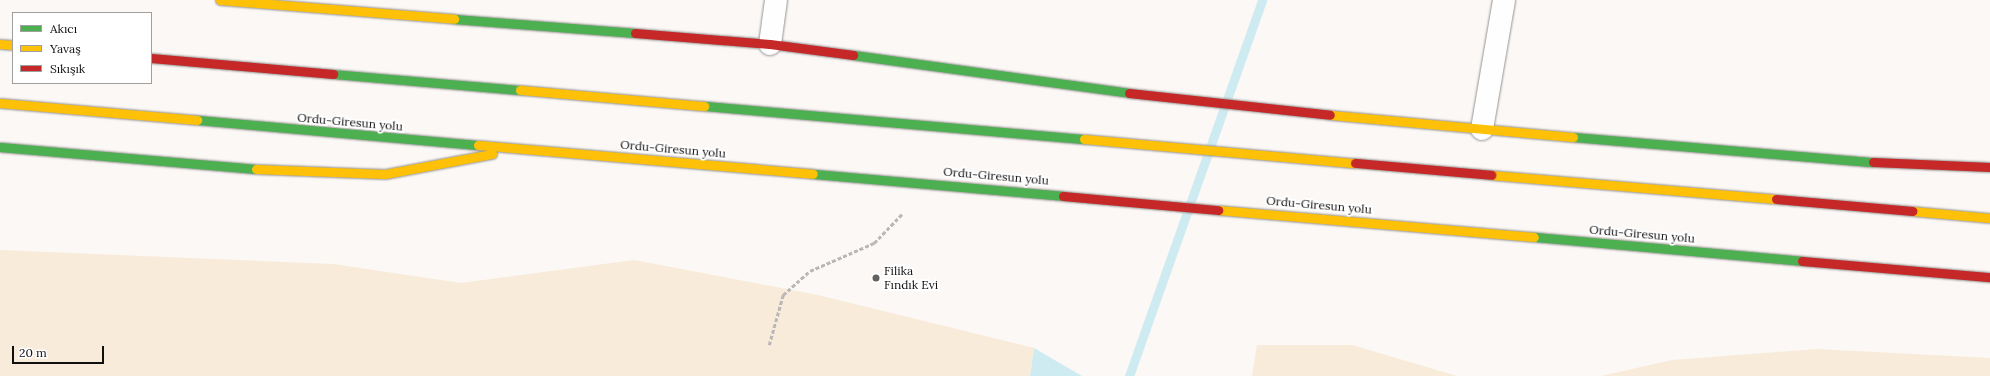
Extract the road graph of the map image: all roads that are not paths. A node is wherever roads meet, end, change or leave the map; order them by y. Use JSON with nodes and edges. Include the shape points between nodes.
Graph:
{"nodes":[{"id":1,"x":220,"y":0,"type":"edge"},
{"id":2,"x":776,"y":0,"type":"edge"},
{"id":3,"x":1504,"y":0,"type":"edge"},
{"id":4,"x":0,"y":44,"type":"edge"},
{"id":5,"x":770,"y":44,"type":"junction"},
{"id":6,"x":12,"y":46,"type":"edge"},
{"id":7,"x":152,"y":58,"type":"edge"},
{"id":8,"x":0,"y":103,"type":"edge"},
{"id":9,"x":1482,"y":129,"type":"junction"},
{"id":10,"x":0,"y":148,"type":"edge"},
{"id":11,"x":518,"y":149,"type":"junction"},
{"id":12,"x":1990,"y":167,"type":"edge"},
{"id":13,"x":1990,"y":218,"type":"edge"},
{"id":14,"x":1990,"y":277,"type":"edge"}],
"edges":[{"from":1,"to":5,"type":"main road"},
{"from":2,"to":5,"type":"street"},
{"from":3,"to":9,"type":"street"},
{"from":4,"to":6,"type":"main road"},
{"from":5,"to":9,"type":"main road","via":[[1090,88],[1314,114]]},
{"from":7,"to":13,"type":"main road","via":[[1076,138],[1310,161]]},
{"from":8,"to":11,"type":"main road","name":"Ordu-Giresun yolu"},
{"from":9,"to":12,"type":"main road","via":[[1847,161]]},
{"from":10,"to":11,"type":"main road","via":[[291,172],[385,174]]},
{"from":11,"to":14,"type":"main road","name":"Ordu-Giresun yolu","via":[[1035,191]]}]}
